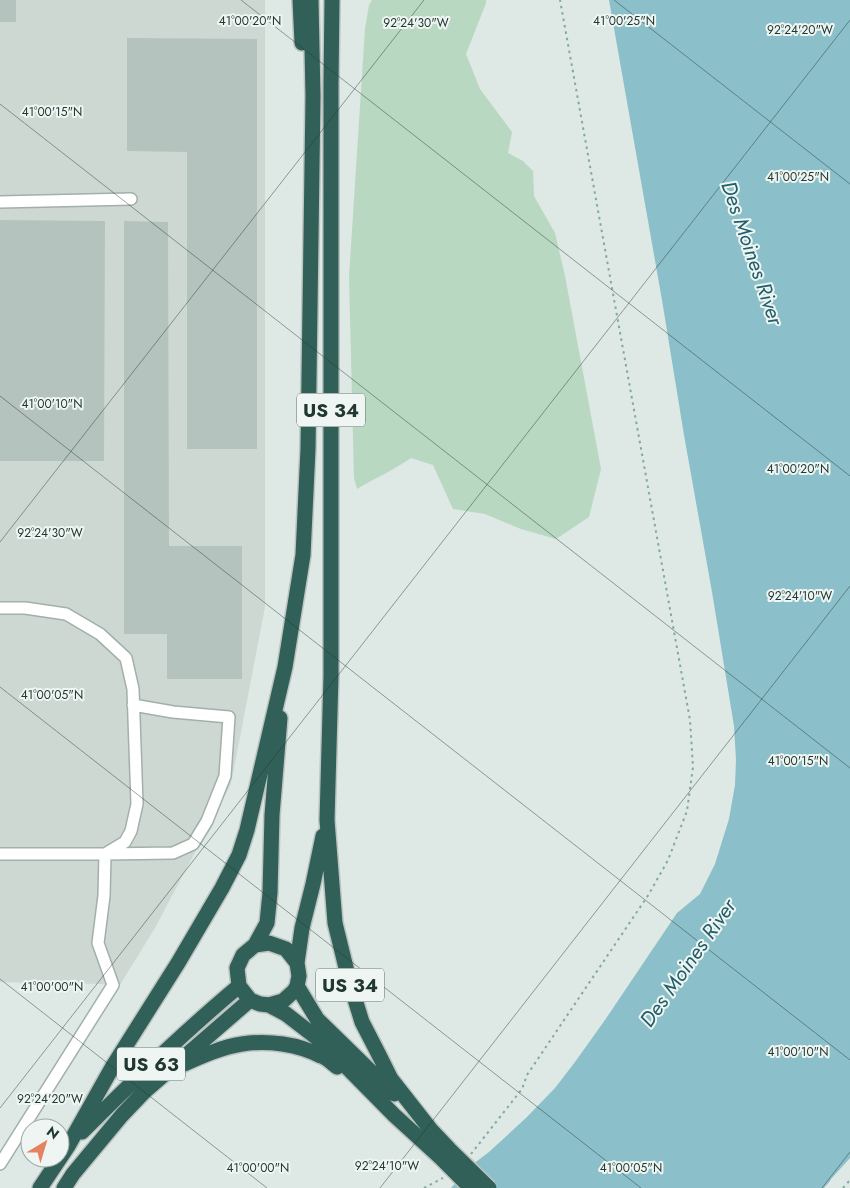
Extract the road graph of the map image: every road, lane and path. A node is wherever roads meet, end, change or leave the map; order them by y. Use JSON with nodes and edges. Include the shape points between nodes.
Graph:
{"nodes":[{"id":1,"x":300,"y":0,"type":"edge"},
{"id":2,"x":311,"y":0,"type":"edge"},
{"id":3,"x":332,"y":0,"type":"edge"},
{"id":4,"x":341,"y":0,"type":"edge"},
{"id":5,"x":560,"y":0,"type":"edge"},
{"id":6,"x":331,"y":83,"type":"junction"},
{"id":7,"x":311,"y":198,"type":"junction"},
{"id":8,"x":131,"y":199,"type":"dead end"},
{"id":9,"x":0,"y":202,"type":"edge"},
{"id":10,"x":0,"y":608,"type":"edge"},
{"id":11,"x":285,"y":667,"type":"junction"},
{"id":12,"x":133,"y":705,"type":"junction"},
{"id":13,"x":327,"y":820,"type":"junction"},
{"id":14,"x":0,"y":854,"type":"edge"},
{"id":15,"x":105,"y":854,"type":"junction"},
{"id":16,"x":255,"y":945,"type":"junction"},
{"id":17,"x":297,"y":963,"type":"junction"},
{"id":18,"x":239,"y":986,"type":"junction"},
{"id":19,"x":296,"y":986,"type":"junction"},
{"id":20,"x":250,"y":1000,"type":"junction"},
{"id":21,"x":269,"y":1005,"type":"junction"},
{"id":22,"x":171,"y":1069,"type":"junction"},
{"id":23,"x":370,"y":1091,"type":"junction"},
{"id":24,"x":431,"y":1130,"type":"junction"},
{"id":25,"x":70,"y":1142,"type":"edge"},
{"id":26,"x":70,"y":1147,"type":"edge"},
{"id":27,"x":444,"y":1153,"type":"junction"},
{"id":28,"x":465,"y":1159,"type":"dead end"},
{"id":29,"x":0,"y":1164,"type":"edge"},
{"id":30,"x":54,"y":1168,"type":"edge"},
{"id":31,"x":445,"y":1177,"type":"dead end"},
{"id":32,"x":850,"y":1180,"type":"edge"},
{"id":33,"x":40,"y":1188,"type":"edge"},
{"id":34,"x":64,"y":1188,"type":"edge"},
{"id":35,"x":424,"y":1188,"type":"edge"},
{"id":36,"x":471,"y":1188,"type":"edge"},
{"id":37,"x":489,"y":1188,"type":"edge"},
{"id":38,"x":842,"y":1188,"type":"edge"}],
"edges":[{"from":1,"to":7,"type":"highway"},
{"from":2,"to":7,"type":"highway","number":"US 34"},
{"from":3,"to":6,"type":"highway","number":"US 34"},
{"from":4,"to":6,"type":"highway"},
{"from":5,"to":28,"type":"path","via":[[690,720],[693,767],[687,810],[668,860],[649,894],[527,1075],[522,1089]]},
{"from":6,"to":13,"type":"highway","number":"US 34","via":[[331,666]]},
{"from":7,"to":11,"type":"highway","number":"US 34","via":[[304,555]]},
{"from":8,"to":9,"type":"lane"},
{"from":10,"to":12,"type":"lane","via":[[66,614],[100,634],[126,658]]},
{"from":11,"to":16,"type":"highway","number":"US 34","via":[[272,815],[267,923]]},
{"from":11,"to":25,"type":"highway","via":[[239,855]]},
{"from":12,"to":15,"type":"lane","via":[[137,804],[126,842]]},
{"from":12,"to":15,"type":"lane","via":[[229,718],[225,776],[193,844],[173,854]]},
{"from":13,"to":17,"type":"highway"},
{"from":13,"to":24,"type":"highway","number":"US 34","via":[[335,923],[362,1022],[391,1078]]},
{"from":14,"to":15,"type":"lane"},
{"from":15,"to":29,"type":"lane","via":[[98,943],[113,985]]},
{"from":16,"to":17,"type":"highway","via":[[269,943],[286,949]]},
{"from":16,"to":18,"type":"highway","number":"US 34","via":[[243,955],[236,968]]},
{"from":17,"to":19,"type":"highway","via":[[299,976]]},
{"from":18,"to":20,"type":"highway"},
{"from":18,"to":26,"type":"highway","number":"US 63","via":[[134,1081]]},
{"from":19,"to":21,"type":"highway","via":[[283,1001]]},
{"from":19,"to":24,"type":"highway","via":[[317,1019]]},
{"from":20,"to":21,"type":"highway","number":"US 34"},
{"from":20,"to":22,"type":"highway"},
{"from":21,"to":23,"type":"highway","number":"US 34","via":[[321,1041]]},
{"from":22,"to":23,"type":"highway","number":"US 63","via":[[242,1044],[278,1043],[322,1056]]},
{"from":22,"to":34,"type":"highway","number":"US 63","via":[[122,1115]]},
{"from":23,"to":27,"type":"highway","number":"US 34","via":[[394,1115]]},
{"from":24,"to":27,"type":"highway","number":"US 34"},
{"from":27,"to":36,"type":"highway","number":"US 34","bridge":true},
{"from":27,"to":37,"type":"highway","number":"US 34","bridge":true},
{"from":30,"to":33,"type":"highway","number":"US 63"},
{"from":31,"to":35,"type":"path"},
{"from":32,"to":38,"type":"path"}]}
